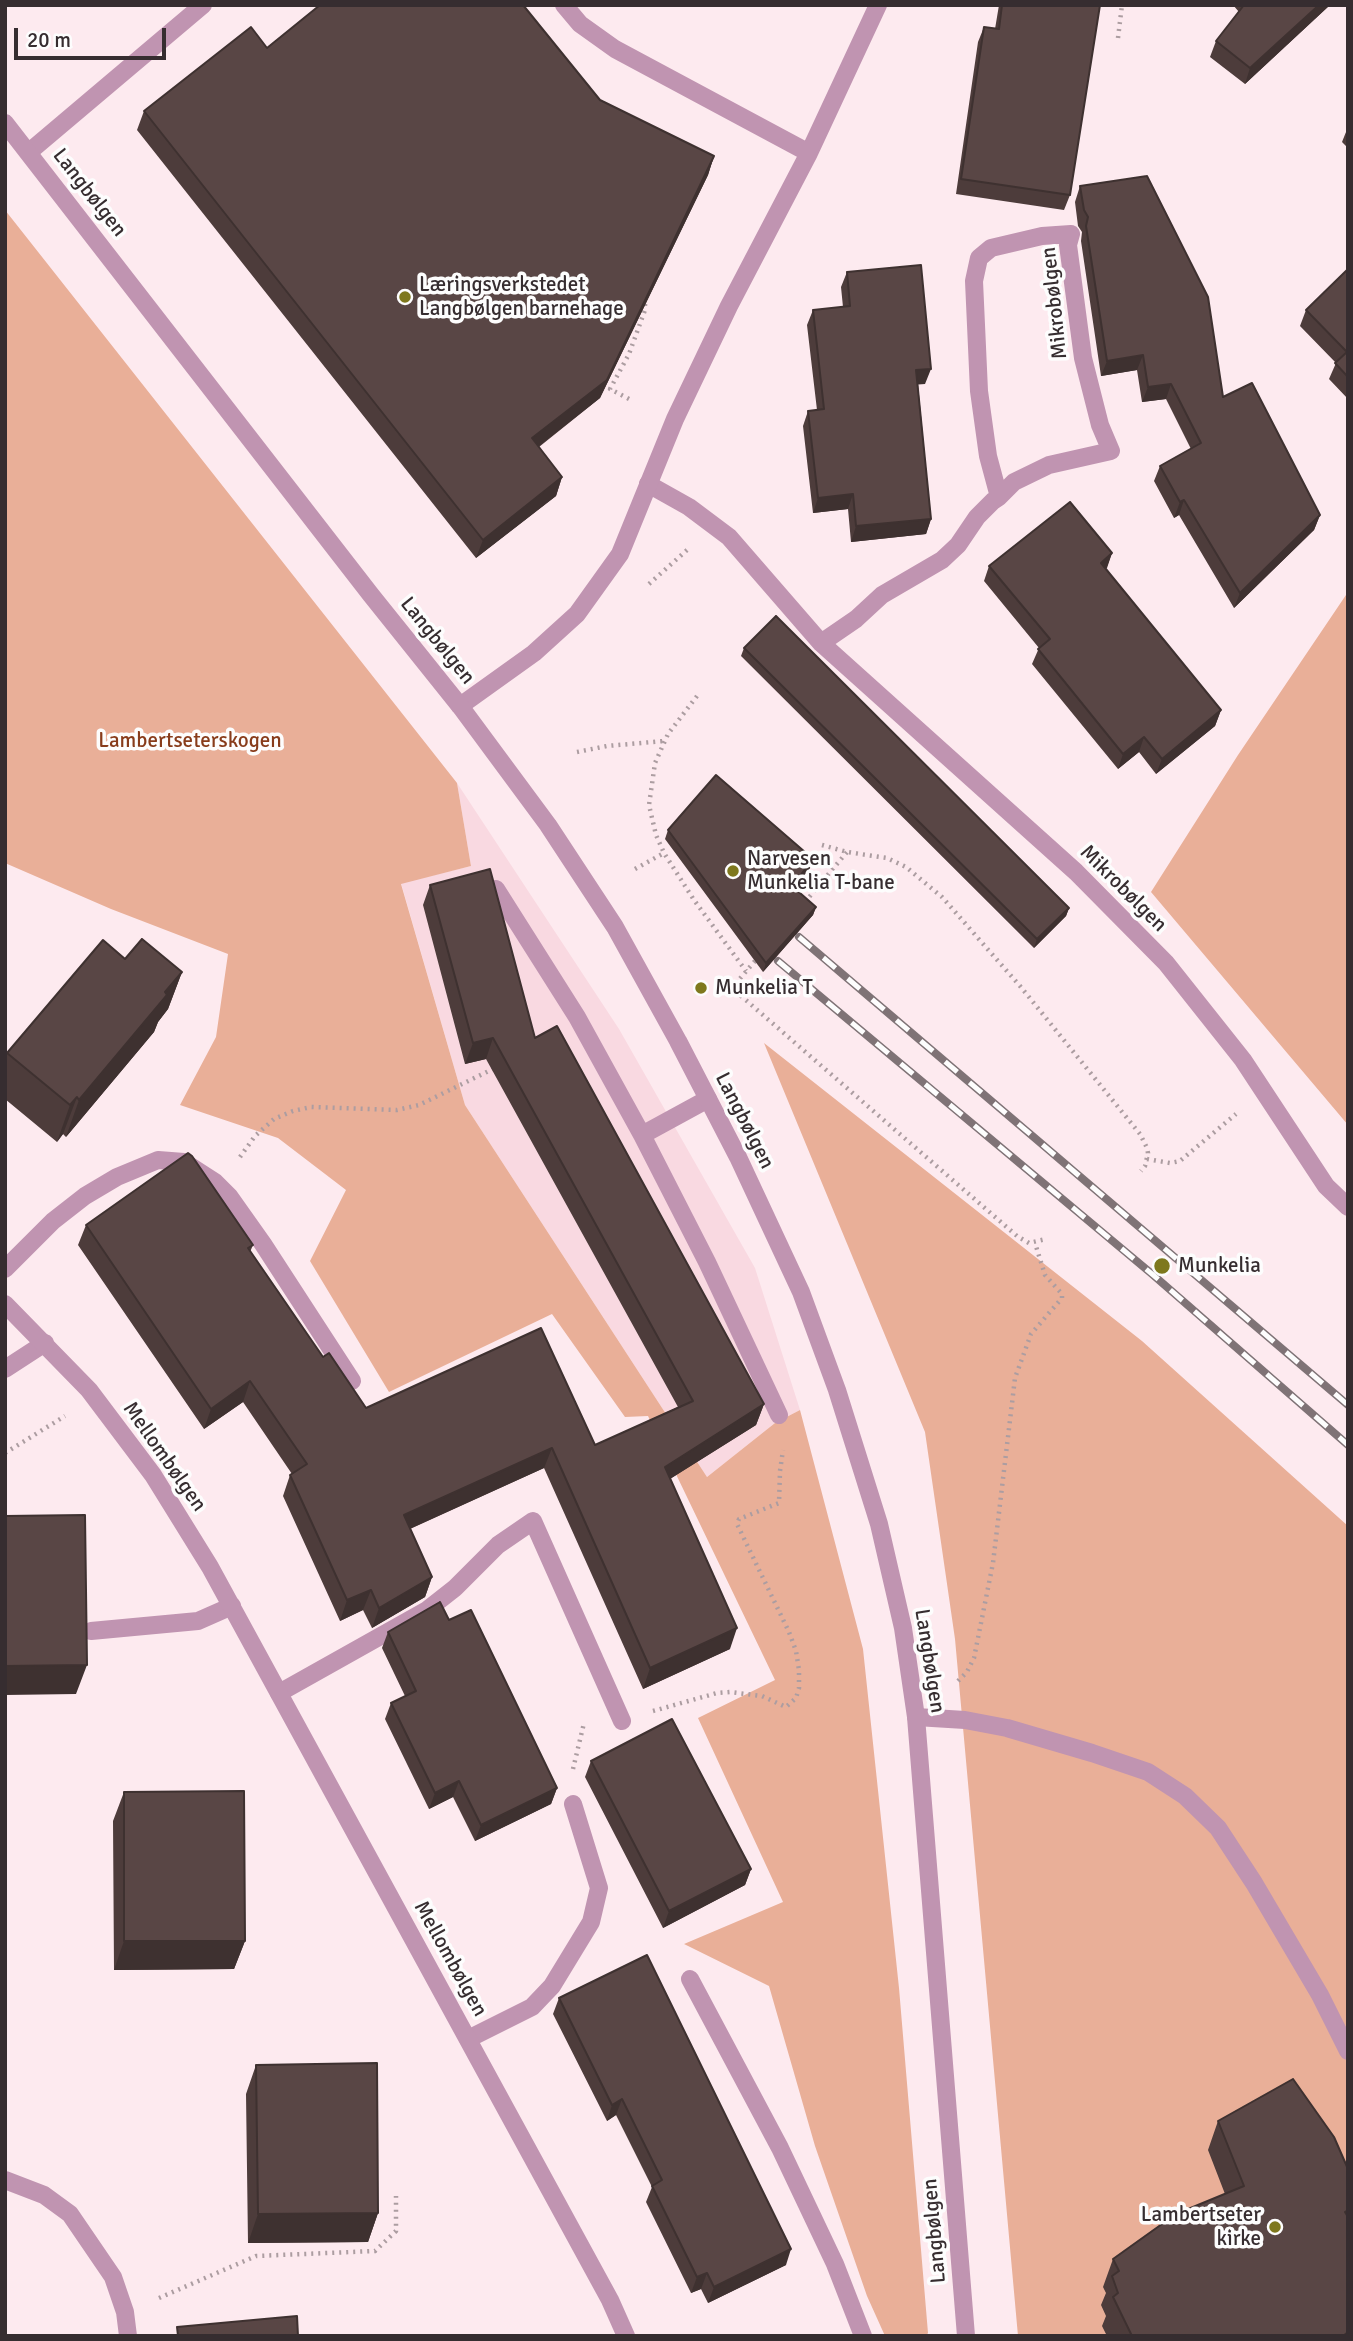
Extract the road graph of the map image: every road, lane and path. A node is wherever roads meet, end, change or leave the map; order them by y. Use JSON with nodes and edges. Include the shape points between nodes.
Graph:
{"nodes":[{"id":1,"x":204,"y":5,"type":"edge"},
{"id":2,"x":564,"y":5,"type":"edge"},
{"id":3,"x":878,"y":5,"type":"edge"},
{"id":4,"x":1122,"y":5,"type":"edge"},
{"id":5,"x":1118,"y":38,"type":"dead end"},
{"id":6,"x":5,"y":123,"type":"edge"},
{"id":7,"x":29,"y":152,"type":"junction"},
{"id":8,"x":808,"y":153,"type":"junction"},
{"id":9,"x":638,"y":290,"type":"edge"},
{"id":10,"x":629,"y":399,"type":"dead end"},
{"id":11,"x":648,"y":484,"type":"junction"},
{"id":12,"x":999,"y":497,"type":"junction"},
{"id":13,"x":714,"y":525,"type":"junction"},
{"id":14,"x":649,"y":584,"type":"dead end"},
{"id":15,"x":821,"y":643,"type":"junction"},
{"id":16,"x":697,"y":696,"type":"dead end"},
{"id":17,"x":460,"y":706,"type":"junction"},
{"id":18,"x":665,"y":741,"type":"junction"},
{"id":19,"x":577,"y":752,"type":"dead end"},
{"id":20,"x":821,"y":845,"type":"dead end"},
{"id":21,"x":847,"y":852,"type":"junction"},
{"id":22,"x":664,"y":853,"type":"junction"},
{"id":23,"x":635,"y":869,"type":"dead end"},
{"id":24,"x":496,"y":888,"type":"edge"},
{"id":25,"x":802,"y":905,"type":"edge"},
{"id":26,"x":755,"y":961,"type":"edge"},
{"id":27,"x":746,"y":971,"type":"junction"},
{"id":28,"x":497,"y":1067,"type":"edge"},
{"id":29,"x":1263,"y":1090,"type":"junction"},
{"id":30,"x":708,"y":1099,"type":"junction"},
{"id":31,"x":642,"y":1135,"type":"junction"},
{"id":32,"x":1147,"y":1160,"type":"junction"},
{"id":33,"x":1141,"y":1171,"type":"dead end"},
{"id":34,"x":215,"y":1182,"type":"junction"},
{"id":35,"x":1348,"y":1207,"type":"edge"},
{"id":36,"x":1046,"y":1239,"type":"dead end"},
{"id":37,"x":1035,"y":1243,"type":"junction"},
{"id":38,"x":5,"y":1269,"type":"edge"},
{"id":39,"x":5,"y":1304,"type":"edge"},
{"id":40,"x":45,"y":1343,"type":"junction"},
{"id":41,"x":5,"y":1369,"type":"edge"},
{"id":42,"x":352,"y":1381,"type":"edge"},
{"id":43,"x":779,"y":1415,"type":"dead end"},
{"id":44,"x":65,"y":1416,"type":"dead end"},
{"id":45,"x":787,"y":1439,"type":"dead end"},
{"id":46,"x":5,"y":1454,"type":"edge"},
{"id":47,"x":232,"y":1606,"type":"junction"},
{"id":48,"x":92,"y":1631,"type":"dead end"},
{"id":49,"x":603,"y":1677,"type":"junction"},
{"id":50,"x":958,"y":1681,"type":"dead end"},
{"id":51,"x":279,"y":1693,"type":"junction"},
{"id":52,"x":916,"y":1717,"type":"junction"},
{"id":53,"x":622,"y":1721,"type":"joint"},
{"id":54,"x":573,"y":1804,"type":"joint"},
{"id":55,"x":690,"y":1979,"type":"dead end"},
{"id":56,"x":468,"y":2039,"type":"junction"},
{"id":57,"x":1348,"y":2051,"type":"edge"},
{"id":58,"x":5,"y":2180,"type":"edge"},
{"id":59,"x":396,"y":2196,"type":"dead end"},
{"id":60,"x":125,"y":2312,"type":"junction"},
{"id":61,"x":128,"y":2336,"type":"edge"},
{"id":62,"x":626,"y":2336,"type":"edge"},
{"id":63,"x":863,"y":2336,"type":"edge"},
{"id":64,"x":966,"y":2336,"type":"edge"}],
"edges":[{"from":1,"to":7,"type":"street"},
{"from":2,"to":8,"type":"street","via":[[580,24],[615,49]]},
{"from":3,"to":8,"type":"street"},
{"from":4,"to":5,"type":"path"},
{"from":6,"to":7,"type":"street","name":"Langbølgen"},
{"from":7,"to":17,"type":"street","name":"Langbølgen"},
{"from":8,"to":11,"type":"street","via":[[729,306]]},
{"from":9,"to":10,"type":"path","via":[[645,299],[645,310],[610,389]]},
{"from":11,"to":13,"type":"street","name":"Mikrobølgen"},
{"from":11,"to":17,"type":"street","via":[[620,554],[577,614],[534,653]]},
{"from":12,"to":12,"type":"street","name":"Mikrobølgen","via":[[1014,482],[1049,466],[1111,451],[1083,358],[1070,234],[990,248],[979,258],[974,281],[979,391]]},
{"from":12,"to":15,"type":"street","name":"Mikrobølgen","via":[[942,560],[882,595]]},
{"from":13,"to":14,"type":"path"},
{"from":13,"to":15,"type":"street","name":"Mikrobølgen"},
{"from":15,"to":29,"type":"street","name":"Mikrobølgen","via":[[1100,895],[1166,963]]},
{"from":16,"to":18,"type":"path"},
{"from":17,"to":30,"type":"street","name":"Langbølgen","via":[[548,825],[615,927]]},
{"from":18,"to":19,"type":"path"},
{"from":18,"to":22,"type":"path","via":[[655,763],[649,805]]},
{"from":20,"to":21,"type":"path"},
{"from":21,"to":25,"type":"path"},
{"from":21,"to":32,"type":"path","via":[[887,858],[906,867],[942,897],[1140,1134]]},
{"from":22,"to":23,"type":"path"},
{"from":22,"to":27,"type":"path"},
{"from":24,"to":31,"type":"street","via":[[577,1017]]},
{"from":26,"to":27,"type":"path"},
{"from":27,"to":37,"type":"path","via":[[737,982],[740,995],[1017,1236]]},
{"from":28,"to":34,"type":"path","via":[[419,1105],[397,1110],[311,1107],[293,1111],[274,1119],[255,1136]]},
{"from":29,"to":32,"type":"path","via":[[1182,1159],[1171,1163]]},
{"from":29,"to":35,"type":"street","name":"Mikrobølgen","via":[[1326,1185]]},
{"from":30,"to":31,"type":"street"},
{"from":30,"to":52,"type":"street","name":"Langbølgen","via":[[801,1292],[837,1390],[879,1524],[903,1628]]},
{"from":31,"to":43,"type":"street"},
{"from":32,"to":33,"type":"path"},
{"from":34,"to":38,"type":"street","via":[[184,1163],[158,1160],[85,1196]]},
{"from":34,"to":42,"type":"street","via":[[263,1244]]},
{"from":36,"to":37,"type":"path"},
{"from":37,"to":50,"type":"path","via":[[1045,1275],[1062,1298],[1031,1334],[1015,1378],[993,1563],[974,1658]]},
{"from":39,"to":40,"type":"street","name":"Mellombølgen"},
{"from":40,"to":41,"type":"street"},
{"from":40,"to":47,"type":"street","name":"Mellombølgen","via":[[89,1390],[153,1475]]},
{"from":44,"to":46,"type":"path"},
{"from":45,"to":53,"type":"path","via":[[780,1459],[779,1503],[739,1519],[737,1524],[796,1651],[796,1698],[786,1707],[762,1696],[717,1693]]},
{"from":47,"to":48,"type":"street","via":[[198,1620]]},
{"from":47,"to":51,"type":"street","name":"Mellombølgen"},
{"from":49,"to":51,"type":"street","via":[[533,1521],[498,1545],[427,1610]]},
{"from":49,"to":53,"type":"street"},
{"from":49,"to":54,"type":"path","via":[[583,1727],[568,1791]]},
{"from":51,"to":56,"type":"street","name":"Mellombølgen"},
{"from":52,"to":57,"type":"street","via":[[1007,1728],[1149,1772],[1185,1796],[1218,1828],[1254,1884]]},
{"from":52,"to":64,"type":"street","name":"Langbølgen"},
{"from":54,"to":56,"type":"street","via":[[599,1888],[591,1922],[552,1986],[532,2007]]},
{"from":55,"to":63,"type":"street","via":[[780,2148]]},
{"from":56,"to":62,"type":"street","name":"Mellombølgen"},
{"from":58,"to":60,"type":"street","via":[[44,2195],[70,2214],[113,2277]]},
{"from":59,"to":60,"type":"path","via":[[396,2231],[375,2251],[256,2256]]},
{"from":60,"to":61,"type":"street"}]}
